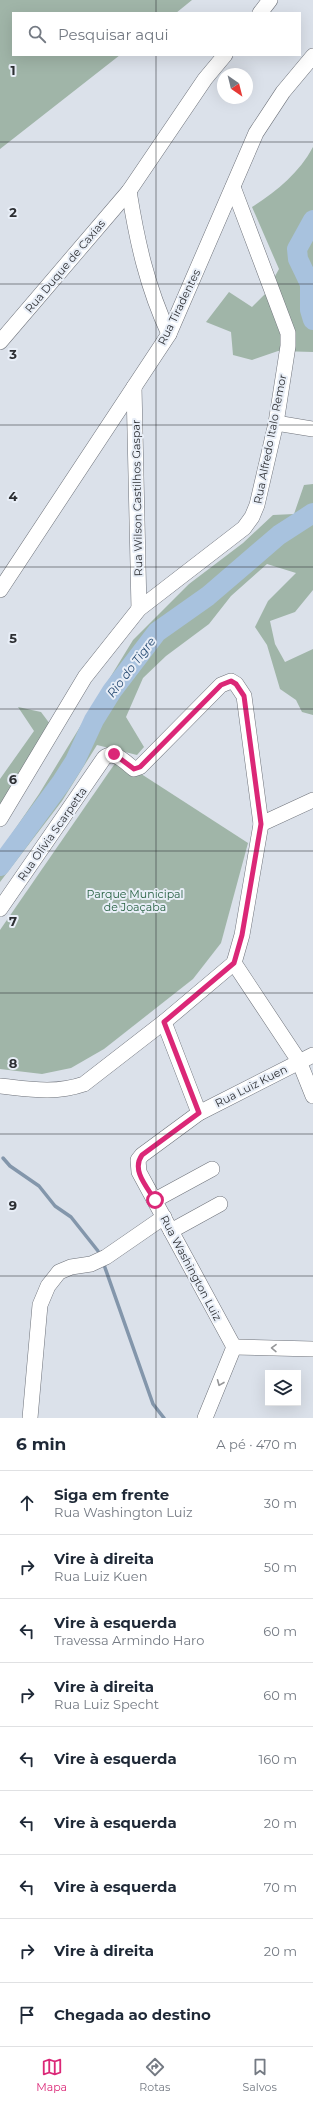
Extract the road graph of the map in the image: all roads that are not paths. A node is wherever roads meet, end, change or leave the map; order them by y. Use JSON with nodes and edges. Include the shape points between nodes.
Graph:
{"nodes":[{"id":1,"x":270,"y":0,"type":"edge"},
{"id":2,"x":261,"y":12,"type":"edge"},
{"id":3,"x":224,"y":56,"type":"edge"},
{"id":4,"x":313,"y":56,"type":"edge"},
{"id":5,"x":233,"y":188,"type":"junction"},
{"id":6,"x":129,"y":190,"type":"junction"},
{"id":7,"x":169,"y":334,"type":"junction"},
{"id":8,"x":0,"y":342,"type":"edge"},
{"id":9,"x":134,"y":387,"type":"junction"},
{"id":10,"x":276,"y":423,"type":"junction"},
{"id":11,"x":313,"y":429,"type":"edge"},
{"id":12,"x":0,"y":590,"type":"edge"},
{"id":13,"x":139,"y":609,"type":"junction"},
{"id":14,"x":313,"y":800,"type":"edge"},
{"id":15,"x":0,"y":819,"type":"edge"},
{"id":16,"x":261,"y":824,"type":"junction"},
{"id":17,"x":0,"y":909,"type":"edge"},
{"id":18,"x":234,"y":963,"type":"junction"},
{"id":19,"x":164,"y":1022,"type":"junction"},
{"id":20,"x":313,"y":1055,"type":"edge"},
{"id":21,"x":299,"y":1061,"type":"junction"},
{"id":22,"x":0,"y":1086,"type":"edge"},
{"id":23,"x":313,"y":1096,"type":"edge"},
{"id":24,"x":199,"y":1113,"type":"junction"},
{"id":25,"x":137,"y":1167,"type":"joint"},
{"id":26,"x":212,"y":1169,"type":"dead end"},
{"id":27,"x":155,"y":1200,"type":"junction"},
{"id":28,"x":220,"y":1204,"type":"dead end"},
{"id":29,"x":164,"y":1217,"type":"junction"},
{"id":30,"x":171,"y":1231,"type":"junction"},
{"id":31,"x":234,"y":1347,"type":"junction"},
{"id":32,"x":313,"y":1348,"type":"edge"},
{"id":33,"x":30,"y":1418,"type":"edge"},
{"id":34,"x":205,"y":1418,"type":"edge"}],
"edges":[{"from":1,"to":2,"type":"street"},
{"from":3,"to":6,"type":"street","name":"Rua Duque de Caxias","via":[[205,79]]},
{"from":4,"to":5,"type":"street","name":"Rua Tiradentes","via":[[283,92],[256,133]]},
{"from":5,"to":7,"type":"street","name":"Rua Tiradentes"},
{"from":5,"to":10,"type":"street","name":"Rua Alfredo Italo Remor","via":[[288,333]]},
{"from":6,"to":7,"type":"street","via":[[143,266],[154,303]]},
{"from":6,"to":8,"type":"street","name":"Rua Duque de Caxias"},
{"from":7,"to":9,"type":"street","name":"Rua Tiradentes"},
{"from":9,"to":12,"type":"street","name":"Rua Tiradentes"},
{"from":9,"to":13,"type":"street","name":"Rua Wilson Castilhos Gaspar"},
{"from":10,"to":11,"type":"street"},
{"from":10,"to":13,"type":"street","name":"Rua Alfredo Italo Remor","via":[[257,505],[244,528]]},
{"from":13,"to":15,"type":"street","name":"Rua Alfredo Italo Remor","via":[[85,677]]},
{"from":14,"to":16,"type":"street"},
{"from":16,"to":17,"type":"street","name":"Rua Olívia Scarpetta","via":[[244,696],[231,681],[221,685],[140,767],[134,769],[114,754],[104,758]]},
{"from":16,"to":18,"type":"street","via":[[242,935]]},
{"from":18,"to":19,"type":"street"},
{"from":18,"to":21,"type":"street"},
{"from":19,"to":22,"type":"street","via":[[84,1084],[51,1091]]},
{"from":19,"to":24,"type":"street"},
{"from":20,"to":21,"type":"street","name":"Rua Luiz Kuen"},
{"from":21,"to":23,"type":"street"},
{"from":21,"to":24,"type":"street","name":"Rua Luiz Kuen"},
{"from":24,"to":25,"type":"street","name":"Rua Luiz Kuen","via":[[142,1155]]},
{"from":25,"to":27,"type":"street","name":"Rua Washington Luiz"},
{"from":26,"to":27,"type":"street"},
{"from":27,"to":29,"type":"street","name":"Rua Washington Luiz"},
{"from":28,"to":30,"type":"street"},
{"from":29,"to":30,"type":"street","name":"Rua Washington Luiz"},
{"from":29,"to":33,"type":"street","via":[[106,1257],[91,1264],[59,1272],[48,1286],[40,1305]]},
{"from":30,"to":31,"type":"street","name":"Rua Washington Luiz"},
{"from":32,"to":31,"type":"street","one_way":true},
{"from":31,"to":34,"type":"street","one_way":true}]}
